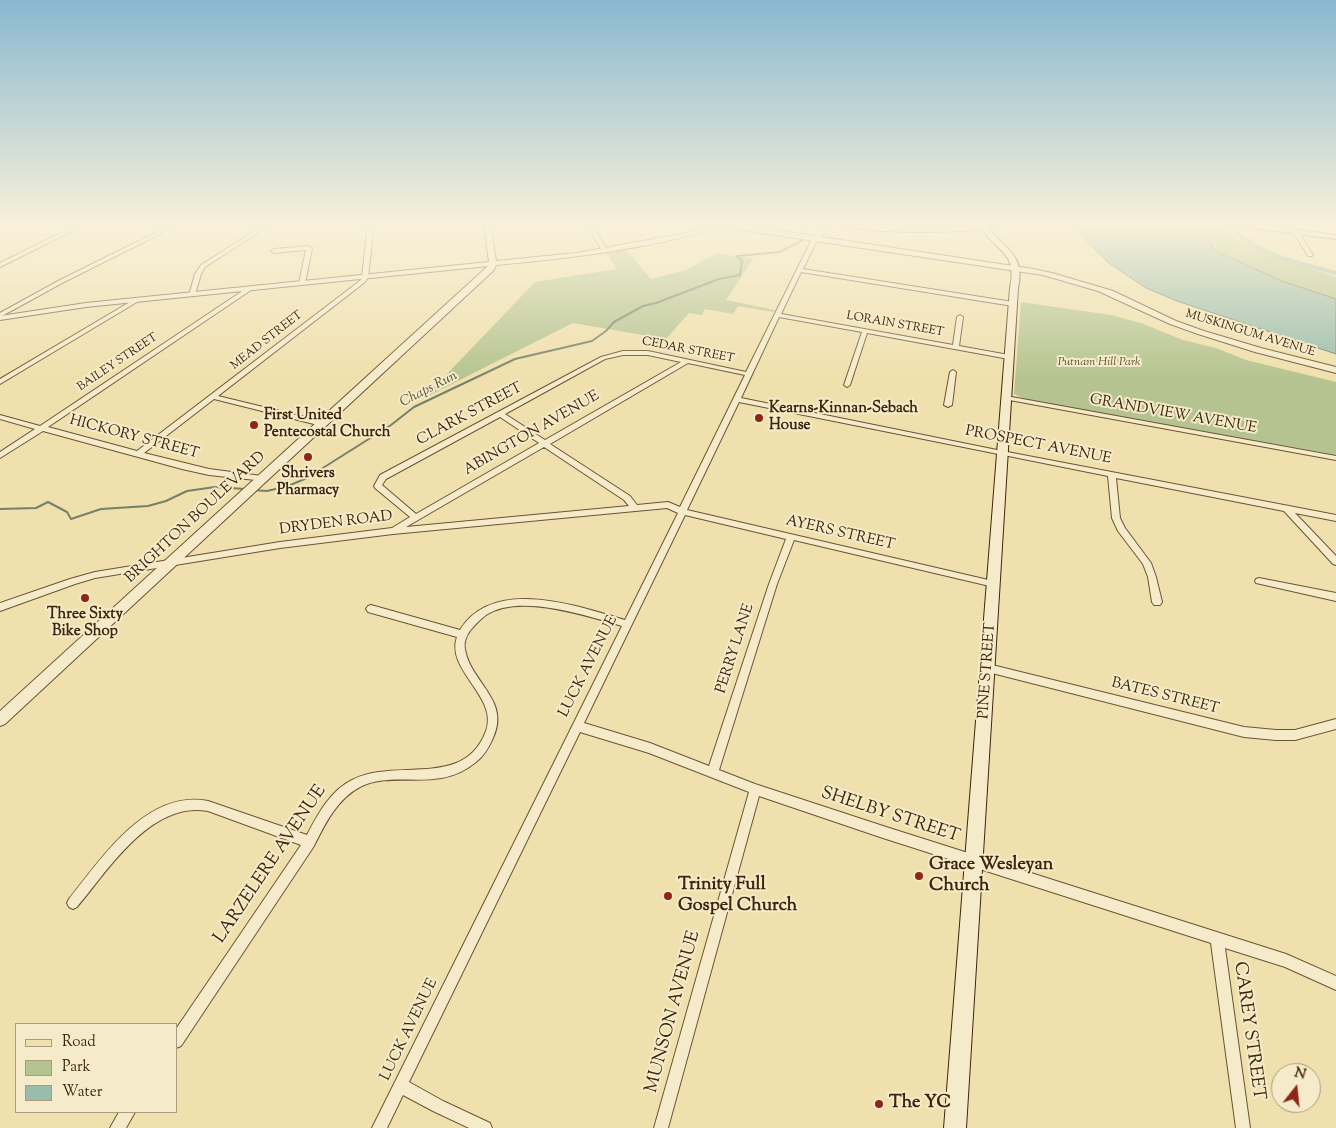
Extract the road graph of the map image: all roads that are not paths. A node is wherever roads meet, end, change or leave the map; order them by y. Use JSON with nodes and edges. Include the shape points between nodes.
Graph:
{"nodes":[{"id":1,"x":73,"y":276,"type":"edge"},
{"id":2,"x":198,"y":276,"type":"edge"},
{"id":3,"x":303,"y":276,"type":"edge"},
{"id":4,"x":378,"y":276,"type":"edge"},
{"id":5,"x":483,"y":276,"type":"edge"},
{"id":6,"x":797,"y":276,"type":"edge"},
{"id":7,"x":835,"y":276,"type":"edge"},
{"id":8,"x":1016,"y":276,"type":"edge"},
{"id":9,"x":1049,"y":276,"type":"edge"},
{"id":10,"x":365,"y":277,"type":"junction"},
{"id":11,"x":302,"y":283,"type":"junction"},
{"id":12,"x":249,"y":289,"type":"junction"},
{"id":13,"x":192,"y":295,"type":"junction"},
{"id":14,"x":135,"y":300,"type":"junction"},
{"id":15,"x":1012,"y":304,"type":"junction"},
{"id":16,"x":778,"y":315,"type":"junction"},
{"id":17,"x":0,"y":316,"type":"edge"},
{"id":18,"x":960,"y":317,"type":"dead end"},
{"id":19,"x":866,"y":331,"type":"junction"},
{"id":20,"x":956,"y":347,"type":"junction"},
{"id":21,"x":623,"y":353,"type":"joint"},
{"id":22,"x":1009,"y":357,"type":"junction"},
{"id":23,"x":686,"y":362,"type":"junction"},
{"id":24,"x":1336,"y":370,"type":"edge"},
{"id":25,"x":954,"y":372,"type":"dead end"},
{"id":26,"x":748,"y":374,"type":"junction"},
{"id":27,"x":0,"y":382,"type":"edge"},
{"id":28,"x":847,"y":385,"type":"dead end"},
{"id":29,"x":213,"y":397,"type":"junction"},
{"id":30,"x":736,"y":398,"type":"junction"},
{"id":31,"x":1006,"y":398,"type":"junction"},
{"id":32,"x":948,"y":405,"type":"dead end"},
{"id":33,"x":500,"y":414,"type":"junction"},
{"id":34,"x":0,"y":417,"type":"edge"},
{"id":35,"x":322,"y":424,"type":"junction"},
{"id":36,"x":42,"y":428,"type":"junction"},
{"id":37,"x":545,"y":443,"type":"junction"},
{"id":38,"x":1002,"y":453,"type":"junction"},
{"id":39,"x":138,"y":454,"type":"junction"},
{"id":40,"x":0,"y":456,"type":"edge"},
{"id":41,"x":1336,"y":458,"type":"edge"},
{"id":42,"x":1112,"y":474,"type":"junction"},
{"id":43,"x":259,"y":482,"type":"junction"},
{"id":44,"x":1286,"y":508,"type":"junction"},
{"id":45,"x":636,"y":509,"type":"junction"},
{"id":46,"x":681,"y":511,"type":"junction"},
{"id":47,"x":416,"y":517,"type":"junction"},
{"id":48,"x":1336,"y":518,"type":"edge"},
{"id":49,"x":393,"y":531,"type":"junction"},
{"id":50,"x":791,"y":537,"type":"junction"},
{"id":51,"x":171,"y":562,"type":"junction"},
{"id":52,"x":1336,"y":562,"type":"edge"},
{"id":53,"x":1259,"y":581,"type":"dead end"},
{"id":54,"x":994,"y":584,"type":"junction"},
{"id":55,"x":1336,"y":597,"type":"edge"},
{"id":56,"x":1157,"y":602,"type":"dead end"},
{"id":57,"x":0,"y":607,"type":"edge"},
{"id":58,"x":371,"y":609,"type":"dead end"},
{"id":59,"x":628,"y":624,"type":"junction"},
{"id":60,"x":462,"y":634,"type":"junction"},
{"id":61,"x":988,"y":668,"type":"junction"},
{"id":62,"x":0,"y":720,"type":"edge"},
{"id":63,"x":1336,"y":724,"type":"edge"},
{"id":64,"x":576,"y":726,"type":"junction"},
{"id":65,"x":713,"y":772,"type":"junction"},
{"id":66,"x":755,"y":789,"type":"junction"},
{"id":67,"x":310,"y":842,"type":"junction"},
{"id":68,"x":975,"y":862,"type":"junction"},
{"id":69,"x":73,"y":903,"type":"dead end"},
{"id":70,"x":1217,"y":938,"type":"junction"},
{"id":71,"x":1336,"y":983,"type":"edge"},
{"id":72,"x":178,"y":1038,"type":"edge"},
{"id":73,"x":400,"y":1085,"type":"junction"},
{"id":74,"x":127,"y":1113,"type":"edge"},
{"id":75,"x":116,"y":1128,"type":"edge"},
{"id":76,"x":379,"y":1128,"type":"edge"},
{"id":77,"x":485,"y":1128,"type":"edge"},
{"id":78,"x":662,"y":1128,"type":"edge"},
{"id":79,"x":955,"y":1128,"type":"edge"},
{"id":80,"x":1243,"y":1128,"type":"edge"}],
"edges":[{"from":1,"to":17,"type":"street"},
{"from":2,"to":13,"type":"street"},
{"from":3,"to":11,"type":"street"},
{"from":4,"to":10,"type":"street"},
{"from":5,"to":35,"type":"street","name":"BRIGHTON BOULEVARD"},
{"from":6,"to":16,"type":"street","name":"LUCK AVENUE"},
{"from":7,"to":15,"type":"street"},
{"from":8,"to":15,"type":"main road","name":"PINE STREET"},
{"from":9,"to":24,"type":"street","name":"MUSKINGUM AVENUE","via":[[1111,293],[1194,330]]},
{"from":10,"to":11,"type":"street"},
{"from":10,"to":29,"type":"street","name":"MEAD STREET"},
{"from":11,"to":12,"type":"street"},
{"from":12,"to":13,"type":"street"},
{"from":12,"to":36,"type":"street","name":"BAILEY STREET"},
{"from":13,"to":14,"type":"street"},
{"from":14,"to":17,"type":"street"},
{"from":14,"to":27,"type":"street"},
{"from":15,"to":22,"type":"main road","name":"PINE STREET"},
{"from":16,"to":19,"type":"street","name":"LORAIN STREET"},
{"from":16,"to":26,"type":"street","name":"LUCK AVENUE"},
{"from":18,"to":20,"type":"street"},
{"from":19,"to":20,"type":"street","name":"LORAIN STREET"},
{"from":19,"to":28,"type":"street"},
{"from":20,"to":22,"type":"street","name":"LORAIN STREET"},
{"from":21,"to":23,"type":"street","name":"CEDAR STREET","via":[[648,353]]},
{"from":21,"to":33,"type":"street","name":"CLARK STREET","via":[[603,358]]},
{"from":22,"to":31,"type":"main road","name":"PINE STREET"},
{"from":23,"to":26,"type":"street","name":"CEDAR STREET"},
{"from":23,"to":37,"type":"street","name":"ABINGTON AVENUE"},
{"from":25,"to":32,"type":"street"},
{"from":26,"to":30,"type":"street","name":"LUCK AVENUE"},
{"from":29,"to":35,"type":"street"},
{"from":29,"to":39,"type":"street","name":"MEAD STREET"},
{"from":30,"to":38,"type":"street","name":"PROSPECT AVENUE"},
{"from":30,"to":46,"type":"street","name":"LUCK AVENUE"},
{"from":31,"to":38,"type":"main road","name":"PINE STREET"},
{"from":31,"to":41,"type":"street","name":"GRANDVIEW AVENUE"},
{"from":33,"to":37,"type":"street"},
{"from":33,"to":47,"type":"street","name":"CLARK STREET","via":[[383,477],[378,486]]},
{"from":34,"to":36,"type":"street","name":"HICKORY STREET"},
{"from":35,"to":43,"type":"street","name":"BRIGHTON BOULEVARD"},
{"from":36,"to":39,"type":"street","name":"HICKORY STREET"},
{"from":36,"to":40,"type":"street","name":"BAILEY STREET"},
{"from":37,"to":45,"type":"street","via":[[627,498]]},
{"from":37,"to":47,"type":"street","name":"ABINGTON AVENUE"},
{"from":38,"to":42,"type":"street","name":"PROSPECT AVENUE"},
{"from":38,"to":54,"type":"main road","name":"PINE STREET"},
{"from":39,"to":43,"type":"street","name":"HICKORY STREET"},
{"from":42,"to":44,"type":"street","name":"PROSPECT AVENUE"},
{"from":42,"to":56,"type":"street","via":[[1116,518],[1146,563]]},
{"from":43,"to":51,"type":"street","name":"BRIGHTON BOULEVARD"},
{"from":44,"to":48,"type":"street","name":"PROSPECT AVENUE"},
{"from":44,"to":52,"type":"street"},
{"from":45,"to":46,"type":"street","name":"DRYDEN ROAD","via":[[668,505]]},
{"from":45,"to":49,"type":"street","name":"DRYDEN ROAD"},
{"from":46,"to":50,"type":"street","name":"AYERS STREET"},
{"from":46,"to":59,"type":"street","name":"LUCK AVENUE"},
{"from":47,"to":49,"type":"street","name":"ABINGTON AVENUE"},
{"from":49,"to":51,"type":"street","name":"DRYDEN ROAD"},
{"from":50,"to":54,"type":"street","name":"AYERS STREET"},
{"from":50,"to":65,"type":"street","name":"PERRY LANE"},
{"from":51,"to":57,"type":"street","name":"DRYDEN ROAD","via":[[72,581]]},
{"from":51,"to":62,"type":"street","name":"BRIGHTON BOULEVARD"},
{"from":53,"to":55,"type":"street"},
{"from":54,"to":61,"type":"main road","name":"PINE STREET"},
{"from":58,"to":60,"type":"street"},
{"from":59,"to":60,"type":"street","via":[[566,606],[506,604],[482,612]]},
{"from":59,"to":64,"type":"street","name":"LUCK AVENUE"},
{"from":60,"to":67,"type":"street","name":"LARZELERE AVENUE","via":[[459,649],[465,664],[492,706],[493,723],[480,752],[453,770],[419,776],[380,776],[360,781],[333,801],[321,817]]},
{"from":61,"to":63,"type":"street","name":"BATES STREET","via":[[1244,732],[1276,736]]},
{"from":61,"to":68,"type":"main road","name":"PINE STREET"},
{"from":64,"to":65,"type":"street","name":"SHELBY STREET","via":[[650,748]]},
{"from":64,"to":73,"type":"street","name":"LUCK AVENUE"},
{"from":65,"to":66,"type":"street","name":"SHELBY STREET"},
{"from":66,"to":68,"type":"street","name":"SHELBY STREET"},
{"from":66,"to":78,"type":"street","name":"MUNSON AVENUE"},
{"from":67,"to":69,"type":"street","via":[[208,806],[192,804],[173,808],[156,815],[128,839]]},
{"from":67,"to":72,"type":"street","name":"LARZELERE AVENUE"},
{"from":68,"to":70,"type":"street","name":"SHELBY STREET"},
{"from":68,"to":79,"type":"main road","name":"PINE STREET"},
{"from":70,"to":71,"type":"street","name":"SHELBY STREET","via":[[1286,961]]},
{"from":70,"to":80,"type":"street","name":"CAREY STREET"},
{"from":73,"to":76,"type":"street","name":"LUCK AVENUE"},
{"from":73,"to":77,"type":"street"},
{"from":74,"to":75,"type":"street"}]}
